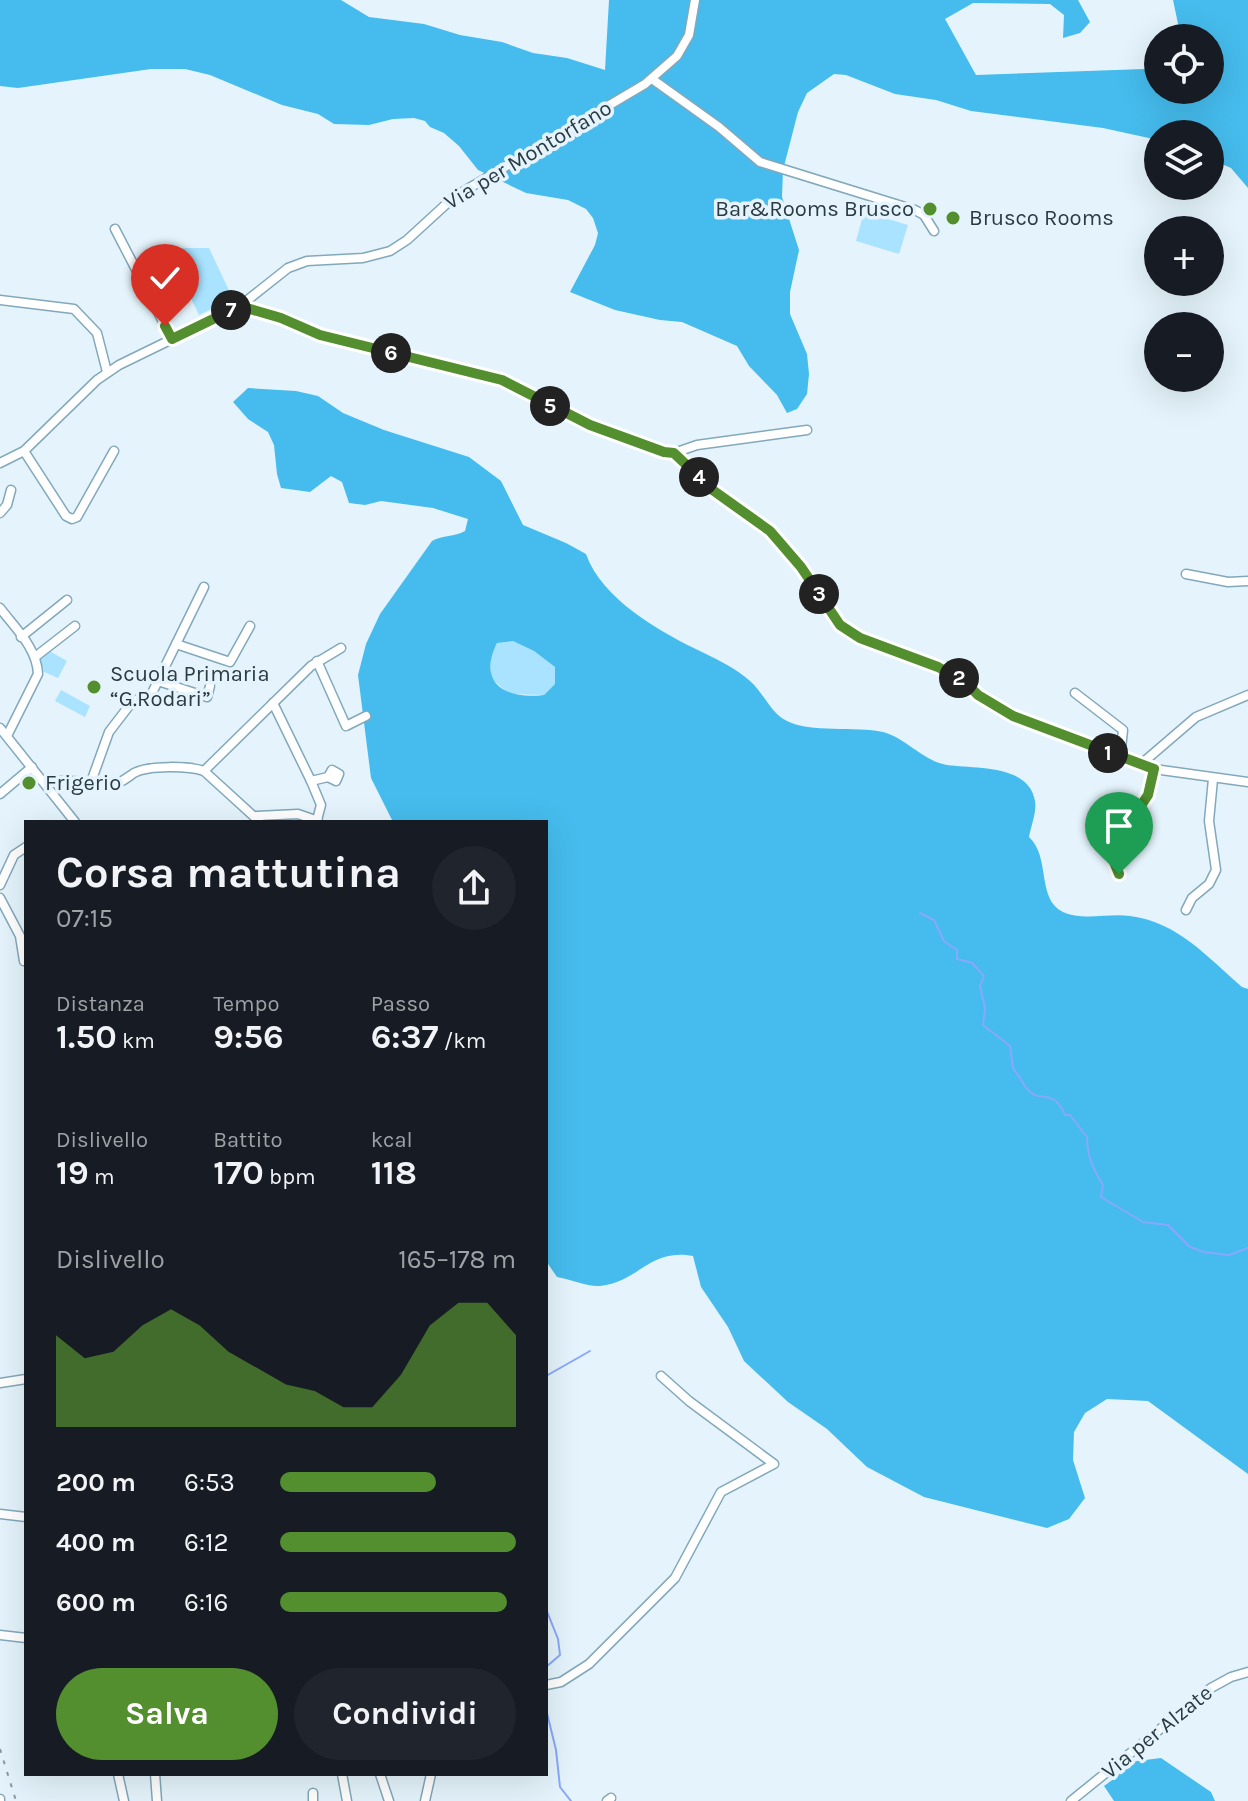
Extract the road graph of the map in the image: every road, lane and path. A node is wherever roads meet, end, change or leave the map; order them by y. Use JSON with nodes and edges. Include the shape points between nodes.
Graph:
{"nodes":[{"id":1,"x":695,"y":0,"type":"edge"},
{"id":2,"x":652,"y":79,"type":"junction"},
{"id":3,"x":115,"y":229,"type":"dead end"},
{"id":4,"x":934,"y":231,"type":"dead end"},
{"id":5,"x":0,"y":300,"type":"edge"},
{"id":6,"x":240,"y":306,"type":"junction"},
{"id":7,"x":172,"y":339,"type":"junction"},
{"id":8,"x":107,"y":372,"type":"junction"},
{"id":9,"x":807,"y":430,"type":"dead end"},
{"id":10,"x":24,"y":451,"type":"junction"},
{"id":11,"x":114,"y":451,"type":"dead end"},
{"id":12,"x":674,"y":453,"type":"junction"},
{"id":13,"x":0,"y":463,"type":"edge"},
{"id":14,"x":11,"y":490,"type":"dead end"},
{"id":15,"x":0,"y":513,"type":"edge"},
{"id":16,"x":1186,"y":574,"type":"dead end"},
{"id":17,"x":1248,"y":581,"type":"edge"},
{"id":18,"x":204,"y":587,"type":"dead end"},
{"id":19,"x":67,"y":600,"type":"dead end"},
{"id":20,"x":0,"y":608,"type":"edge"},
{"id":21,"x":75,"y":626,"type":"dead end"},
{"id":22,"x":250,"y":626,"type":"dead end"},
{"id":23,"x":21,"y":637,"type":"junction"},
{"id":24,"x":176,"y":644,"type":"junction"},
{"id":25,"x":341,"y":648,"type":"dead end"},
{"id":26,"x":35,"y":657,"type":"junction"},
{"id":27,"x":317,"y":661,"type":"junction"},
{"id":28,"x":158,"y":681,"type":"junction"},
{"id":29,"x":210,"y":686,"type":"dead end"},
{"id":30,"x":1075,"y":693,"type":"dead end"},
{"id":31,"x":1248,"y":695,"type":"edge"},
{"id":32,"x":273,"y":703,"type":"junction"},
{"id":33,"x":366,"y":716,"type":"dead end"},
{"id":34,"x":0,"y":728,"type":"edge"},
{"id":35,"x":7,"y":736,"type":"junction"},
{"id":36,"x":1120,"y":758,"type":"junction"},
{"id":37,"x":1140,"y":765,"type":"junction"},
{"id":38,"x":32,"y":767,"type":"junction"},
{"id":39,"x":1154,"y":769,"type":"junction"},
{"id":40,"x":204,"y":771,"type":"junction"},
{"id":41,"x":328,"y":777,"type":"dead end"},
{"id":42,"x":1213,"y":779,"type":"junction"},
{"id":43,"x":43,"y":780,"type":"junction"},
{"id":44,"x":311,"y":781,"type":"junction"},
{"id":45,"x":91,"y":782,"type":"junction"},
{"id":46,"x":1248,"y":782,"type":"edge"},
{"id":47,"x":0,"y":794,"type":"edge"},
{"id":48,"x":258,"y":819,"type":"edge"},
{"id":49,"x":70,"y":820,"type":"edge"},
{"id":50,"x":315,"y":820,"type":"edge"},
{"id":51,"x":318,"y":820,"type":"edge"},
{"id":52,"x":24,"y":848,"type":"edge"},
{"id":53,"x":1119,"y":874,"type":"dead end"},
{"id":54,"x":0,"y":885,"type":"edge"},
{"id":55,"x":0,"y":898,"type":"edge"},
{"id":56,"x":1186,"y":910,"type":"dead end"},
{"id":57,"x":24,"y":961,"type":"edge"},
{"id":58,"x":661,"y":1376,"type":"dead end"},
{"id":59,"x":24,"y":1379,"type":"edge"},
{"id":60,"x":0,"y":1383,"type":"edge"},
{"id":61,"x":0,"y":1514,"type":"edge"},
{"id":62,"x":24,"y":1517,"type":"edge"},
{"id":63,"x":0,"y":1635,"type":"edge"},
{"id":64,"x":24,"y":1638,"type":"edge"},
{"id":65,"x":1248,"y":1672,"type":"edge"},
{"id":66,"x":548,"y":1685,"type":"edge"},
{"id":67,"x":118,"y":1776,"type":"edge"},
{"id":68,"x":155,"y":1776,"type":"edge"},
{"id":69,"x":342,"y":1776,"type":"edge"},
{"id":70,"x":381,"y":1776,"type":"edge"},
{"id":71,"x":431,"y":1776,"type":"edge"},
{"id":72,"x":124,"y":1801,"type":"edge"},
{"id":73,"x":157,"y":1801,"type":"edge"},
{"id":74,"x":347,"y":1801,"type":"edge"},
{"id":75,"x":389,"y":1801,"type":"edge"},
{"id":76,"x":425,"y":1801,"type":"edge"},
{"id":77,"x":1071,"y":1801,"type":"edge"}],
"edges":[{"from":1,"to":2,"type":"street","name":"Via per Montorfano","via":[[689,35],[677,56]]},
{"from":2,"to":4,"type":"street","via":[[760,162],[915,210]]},
{"from":2,"to":6,"type":"street","name":"Via per Montorfano","via":[[454,197],[390,251],[307,261],[288,268]]},
{"from":3,"to":7,"type":"street"},
{"from":5,"to":8,"type":"street","via":[[74,309],[97,333]]},
{"from":6,"to":7,"type":"street","name":"Via per Montorfano"},
{"from":6,"to":12,"type":"street","via":[[320,335],[502,380],[590,425]]},
{"from":7,"to":8,"type":"street","name":"Via per Montorfano"},
{"from":8,"to":10,"type":"street","name":"Via per Montorfano"},
{"from":9,"to":12,"type":"street"},
{"from":10,"to":11,"type":"street","via":[[72,519]]},
{"from":10,"to":13,"type":"street","name":"Via per Montorfano"},
{"from":12,"to":36,"type":"street","via":[[714,491],[770,531],[840,625],[860,638],[938,667],[1013,716]]},
{"from":14,"to":15,"type":"street"},
{"from":16,"to":17,"type":"street"},
{"from":18,"to":24,"type":"street"},
{"from":19,"to":23,"type":"street"},
{"from":20,"to":23,"type":"street"},
{"from":21,"to":26,"type":"street"},
{"from":22,"to":24,"type":"street","via":[[230,662]]},
{"from":23,"to":26,"type":"street"},
{"from":24,"to":28,"type":"street"},
{"from":25,"to":27,"type":"street"},
{"from":26,"to":35,"type":"street","via":[[38,674]]},
{"from":27,"to":32,"type":"street"},
{"from":27,"to":33,"type":"street","via":[[346,726]]},
{"from":28,"to":29,"type":"street","via":[[207,697]]},
{"from":28,"to":45,"type":"street","via":[[152,693],[132,702],[109,732]]},
{"from":30,"to":36,"type":"street","via":[[1123,730]]},
{"from":31,"to":37,"type":"street","via":[[1196,717]]},
{"from":32,"to":40,"type":"street"},
{"from":32,"to":44,"type":"street"},
{"from":34,"to":35,"type":"street"},
{"from":35,"to":38,"type":"street"},
{"from":36,"to":37,"type":"street"},
{"from":37,"to":39,"type":"street"},
{"from":38,"to":43,"type":"street"},
{"from":38,"to":47,"type":"street"},
{"from":39,"to":42,"type":"street"},
{"from":39,"to":53,"type":"street","via":[[1148,795],[1110,852]]},
{"from":40,"to":45,"type":"street","via":[[151,769],[118,783]]},
{"from":40,"to":48,"type":"street"},
{"from":41,"to":44,"type":"street"},
{"from":42,"to":46,"type":"street"},
{"from":42,"to":56,"type":"street","via":[[1209,821],[1216,870]]},
{"from":43,"to":45,"type":"street"},
{"from":43,"to":49,"type":"street"},
{"from":44,"to":51,"type":"street","via":[[321,805]]},
{"from":48,"to":50,"type":"street","via":[[298,814]]},
{"from":52,"to":54,"type":"street","via":[[14,855]]},
{"from":55,"to":57,"type":"street","via":[[20,936]]},
{"from":58,"to":66,"type":"street","via":[[774,1464],[721,1492],[675,1578],[589,1664]]},
{"from":59,"to":60,"type":"street"},
{"from":61,"to":62,"type":"street"},
{"from":63,"to":64,"type":"street"},
{"from":65,"to":77,"type":"street","name":"Via per Alzate","via":[[1211,1688]]},
{"from":67,"to":72,"type":"street"},
{"from":68,"to":73,"type":"street"},
{"from":69,"to":74,"type":"street"},
{"from":70,"to":75,"type":"street"},
{"from":71,"to":76,"type":"street"}]}
